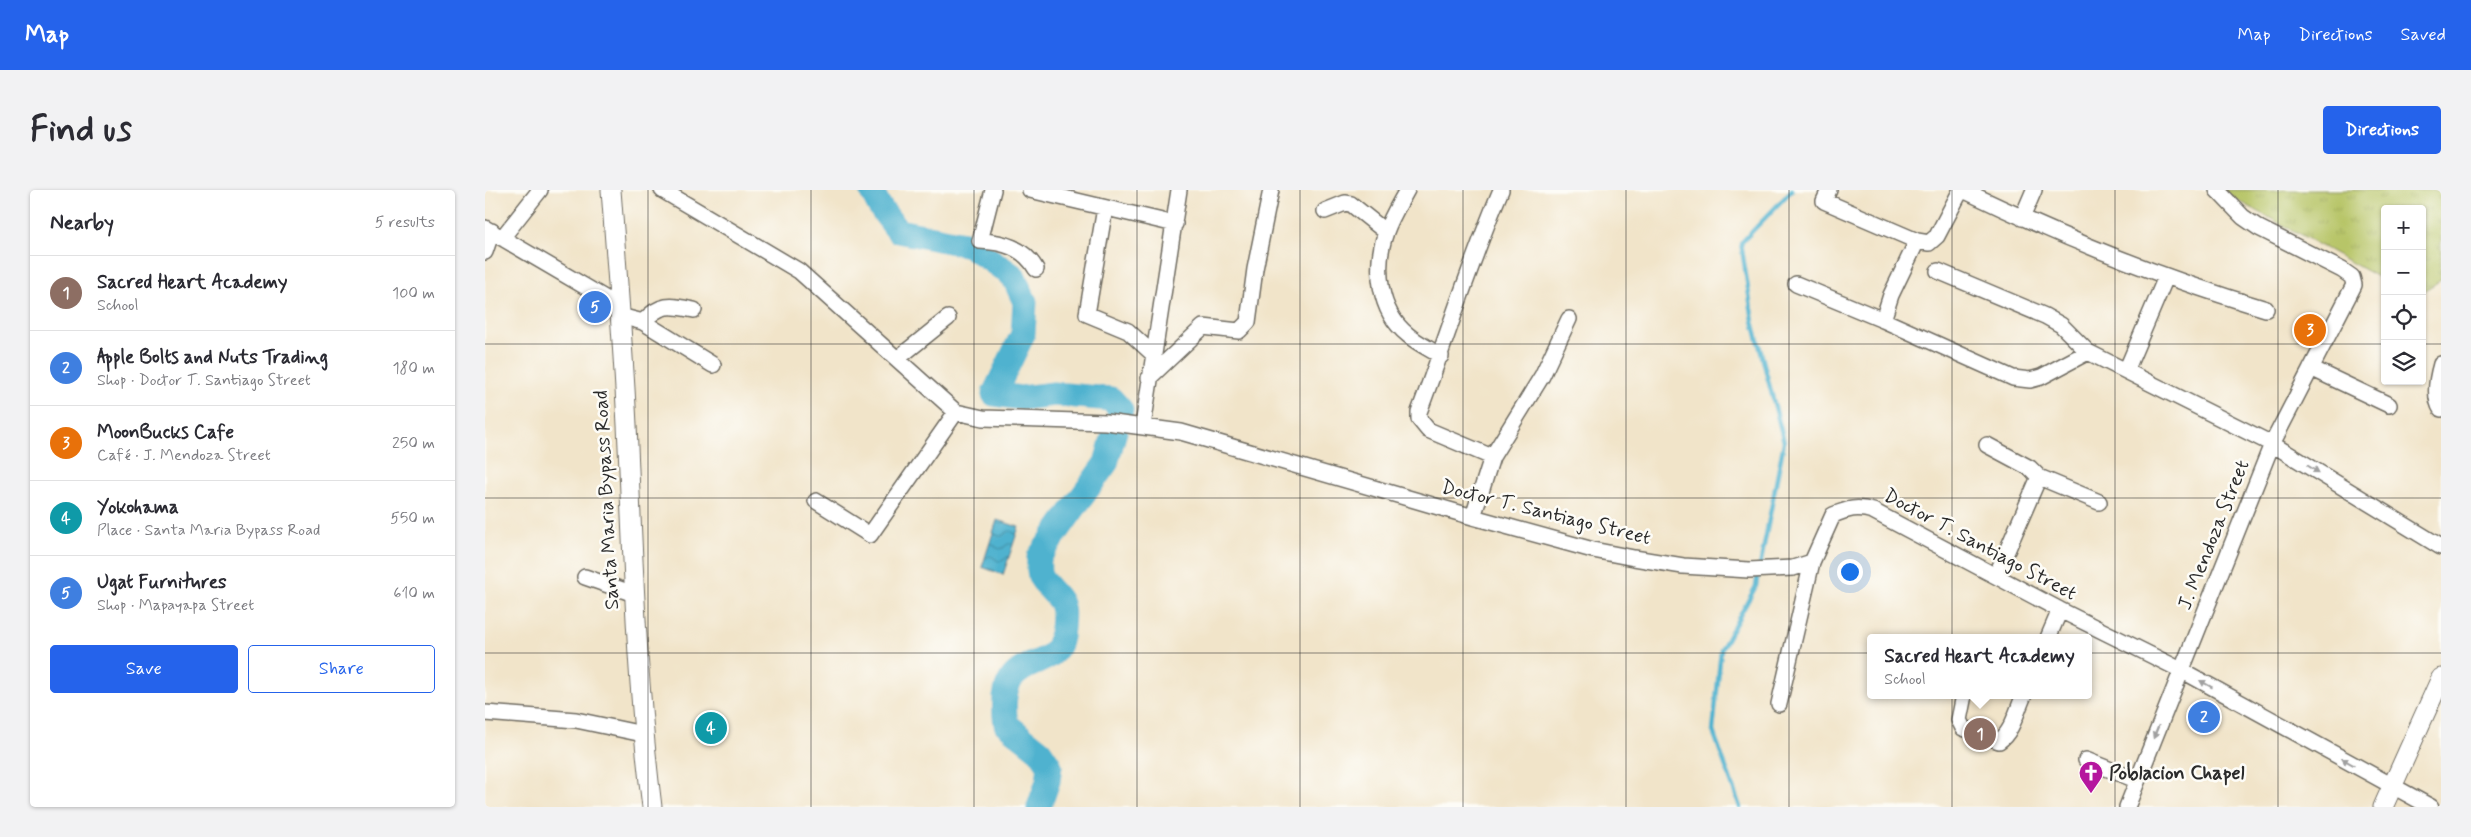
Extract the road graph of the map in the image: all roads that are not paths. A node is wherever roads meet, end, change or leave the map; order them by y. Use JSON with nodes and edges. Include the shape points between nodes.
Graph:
{"nodes":[{"id":1,"x":539,"y":190,"type":"edge"},
{"id":2,"x":611,"y":190,"type":"edge"},
{"id":3,"x":662,"y":190,"type":"edge"},
{"id":4,"x":993,"y":190,"type":"edge"},
{"id":5,"x":1030,"y":190,"type":"edge"},
{"id":6,"x":1179,"y":190,"type":"edge"},
{"id":7,"x":1271,"y":190,"type":"edge"},
{"id":8,"x":1407,"y":190,"type":"edge"},
{"id":9,"x":1501,"y":190,"type":"edge"},
{"id":10,"x":1829,"y":190,"type":"edge"},
{"id":11,"x":1962,"y":190,"type":"edge"},
{"id":12,"x":2034,"y":190,"type":"edge"},
{"id":13,"x":2217,"y":190,"type":"edge"},
{"id":14,"x":1105,"y":208,"type":"junction"},
{"id":15,"x":1325,"y":211,"type":"dead end"},
{"id":16,"x":2022,"y":218,"type":"junction"},
{"id":17,"x":1175,"y":224,"type":"junction"},
{"id":18,"x":493,"y":232,"type":"edge"},
{"id":19,"x":1386,"y":232,"type":"junction"},
{"id":20,"x":1917,"y":241,"type":"junction"},
{"id":21,"x":485,"y":252,"type":"edge"},
{"id":22,"x":1036,"y":269,"type":"dead end"},
{"id":23,"x":1938,"y":271,"type":"dead end"},
{"id":24,"x":2165,"y":277,"type":"junction"},
{"id":25,"x":1795,"y":284,"type":"dead end"},
{"id":26,"x":2266,"y":309,"type":"dead end"},
{"id":27,"x":694,"y":310,"type":"dead end"},
{"id":28,"x":620,"y":311,"type":"junction"},
{"id":29,"x":948,"y":318,"type":"dead end"},
{"id":30,"x":1569,"y":318,"type":"dead end"},
{"id":31,"x":1883,"y":320,"type":"junction"},
{"id":32,"x":643,"y":322,"type":"junction"},
{"id":33,"x":2088,"y":352,"type":"junction"},
{"id":34,"x":1153,"y":354,"type":"junction"},
{"id":35,"x":1441,"y":356,"type":"junction"},
{"id":36,"x":897,"y":359,"type":"junction"},
{"id":37,"x":2441,"y":364,"type":"edge"},
{"id":38,"x":713,"y":365,"type":"dead end"},
{"id":39,"x":2311,"y":368,"type":"junction"},
{"id":40,"x":2127,"y":371,"type":"junction"},
{"id":41,"x":1149,"y":378,"type":"junction"},
{"id":42,"x":2389,"y":405,"type":"dead end"},
{"id":43,"x":2441,"y":409,"type":"edge"},
{"id":44,"x":956,"y":412,"type":"junction"},
{"id":45,"x":1141,"y":426,"type":"junction"},
{"id":46,"x":2272,"y":444,"type":"junction"},
{"id":47,"x":1987,"y":445,"type":"dead end"},
{"id":48,"x":1492,"y":457,"type":"junction"},
{"id":49,"x":2039,"y":477,"type":"junction"},
{"id":50,"x":816,"y":501,"type":"dead end"},
{"id":51,"x":2099,"y":502,"type":"dead end"},
{"id":52,"x":1473,"y":517,"type":"junction"},
{"id":53,"x":2441,"y":547,"type":"edge"},
{"id":54,"x":1813,"y":562,"type":"junction"},
{"id":55,"x":1996,"y":576,"type":"junction"},
{"id":56,"x":585,"y":577,"type":"dead end"},
{"id":57,"x":634,"y":594,"type":"junction"},
{"id":58,"x":2060,"y":610,"type":"junction"},
{"id":59,"x":2050,"y":634,"type":"edge"},
{"id":60,"x":2181,"y":670,"type":"junction"},
{"id":61,"x":2441,"y":678,"type":"edge"},
{"id":62,"x":1963,"y":699,"type":"edge"},
{"id":63,"x":2021,"y":699,"type":"edge"},
{"id":64,"x":1779,"y":704,"type":"dead end"},
{"id":65,"x":485,"y":712,"type":"edge"},
{"id":66,"x":643,"y":734,"type":"junction"},
{"id":67,"x":2086,"y":760,"type":"dead end"},
{"id":68,"x":2137,"y":780,"type":"junction"},
{"id":69,"x":2391,"y":786,"type":"junction"},
{"id":70,"x":651,"y":807,"type":"edge"},
{"id":71,"x":2127,"y":807,"type":"edge"},
{"id":72,"x":2383,"y":807,"type":"edge"},
{"id":73,"x":2431,"y":807,"type":"edge"}],
"edges":[{"from":1,"to":18,"type":"street"},
{"from":2,"to":28,"type":"main road","name":"Santa Maria Bypass Road"},
{"from":3,"to":36,"type":"street","name":"Doctor T. Santiago Street","via":[[799,271]]},
{"from":4,"to":22,"type":"street","via":[[980,241],[1000,242],[1014,248],[1029,257]]},
{"from":5,"to":14,"type":"street"},
{"from":6,"to":17,"type":"street"},
{"from":7,"to":41,"type":"street","via":[[1248,322],[1239,332],[1203,327]]},
{"from":8,"to":19,"type":"street"},
{"from":9,"to":35,"type":"street"},
{"from":10,"to":20,"type":"street","via":[[1824,201]]},
{"from":11,"to":16,"type":"street"},
{"from":11,"to":20,"type":"street","via":[[1934,240],[1929,243]]},
{"from":12,"to":16,"type":"street"},
{"from":13,"to":39,"type":"street","name":"J. Mendoza Street","via":[[2243,217],[2259,228],[2352,277],[2354,285]]},
{"from":14,"to":17,"type":"street"},
{"from":14,"to":34,"type":"street","via":[[1087,314],[1128,331]]},
{"from":15,"to":19,"type":"street","via":[[1345,203],[1351,204]]},
{"from":16,"to":24,"type":"street"},
{"from":17,"to":34,"type":"street"},
{"from":18,"to":21,"type":"street"},
{"from":18,"to":28,"type":"street"},
{"from":19,"to":35,"type":"street","via":[[1379,282],[1387,306],[1408,336]]},
{"from":20,"to":31,"type":"street","via":[[1891,295]]},
{"from":23,"to":33,"type":"street","via":[[2045,316],[2061,326]]},
{"from":24,"to":26,"type":"street"},
{"from":24,"to":40,"type":"street"},
{"from":25,"to":31,"type":"street"},
{"from":27,"to":32,"type":"street","via":[[669,306],[654,310]]},
{"from":28,"to":32,"type":"street"},
{"from":28,"to":57,"type":"main road","name":"Santa Maria Bypass Road"},
{"from":29,"to":36,"type":"street"},
{"from":30,"to":48,"type":"street","via":[[1542,376]]},
{"from":31,"to":33,"type":"street","via":[[2013,378],[2030,380],[2041,377]]},
{"from":32,"to":38,"type":"street"},
{"from":33,"to":40,"type":"street"},
{"from":34,"to":41,"type":"street"},
{"from":35,"to":48,"type":"street","via":[[1419,419],[1428,430]]},
{"from":36,"to":44,"type":"street","name":"Doctor T. Santiago Street"},
{"from":37,"to":43,"type":"street","via":[[2437,404]]},
{"from":39,"to":42,"type":"street"},
{"from":39,"to":46,"type":"street","name":"J. Mendoza Street"},
{"from":40,"to":46,"type":"street"},
{"from":41,"to":45,"type":"street"},
{"from":44,"to":45,"type":"street","name":"Doctor T. Santiago Street","via":[[983,418]]},
{"from":44,"to":50,"type":"street","via":[[870,535]]},
{"from":45,"to":52,"type":"street","name":"Doctor T. Santiago Street","via":[[1181,432]]},
{"from":46,"to":53,"type":"street","one_way":true},
{"from":46,"to":60,"type":"street","name":"J. Mendoza Street"},
{"from":47,"to":49,"type":"street","via":[[2030,468]]},
{"from":48,"to":52,"type":"street"},
{"from":49,"to":51,"type":"street"},
{"from":49,"to":55,"type":"street"},
{"from":52,"to":54,"type":"street","name":"Doctor T. Santiago Street","via":[[1593,550],[1683,566],[1765,570],[1793,568]]},
{"from":54,"to":55,"type":"street","name":"Doctor T. Santiago Street","via":[[1833,515],[1851,507],[1862,507]]},
{"from":54,"to":64,"type":"street"},
{"from":55,"to":58,"type":"street","name":"Doctor T. Santiago Street"},
{"from":56,"to":57,"type":"street"},
{"from":57,"to":66,"type":"main road","name":"Santa Maria Bypass Road"},
{"from":58,"to":59,"type":"street"},
{"from":58,"to":60,"type":"street","name":"Doctor T. Santiago Street"},
{"from":60,"to":68,"type":"street","name":"J. Mendoza Street","one_way":true},
{"from":69,"to":60,"type":"street","name":"Doctor T. Santiago Street","one_way":true},
{"from":61,"to":69,"type":"main road"},
{"from":62,"to":63,"type":"street","via":[[1959,720],[1963,728],[1999,741],[2009,730]]},
{"from":65,"to":66,"type":"street","via":[[576,720]]},
{"from":66,"to":70,"type":"main road","name":"Santa Maria Bypass Road"},
{"from":67,"to":68,"type":"street"},
{"from":68,"to":71,"type":"street","name":"J. Mendoza Street"},
{"from":69,"to":72,"type":"main road"},
{"from":69,"to":73,"type":"street","name":"Doctor T. Santiago Street"}]}
